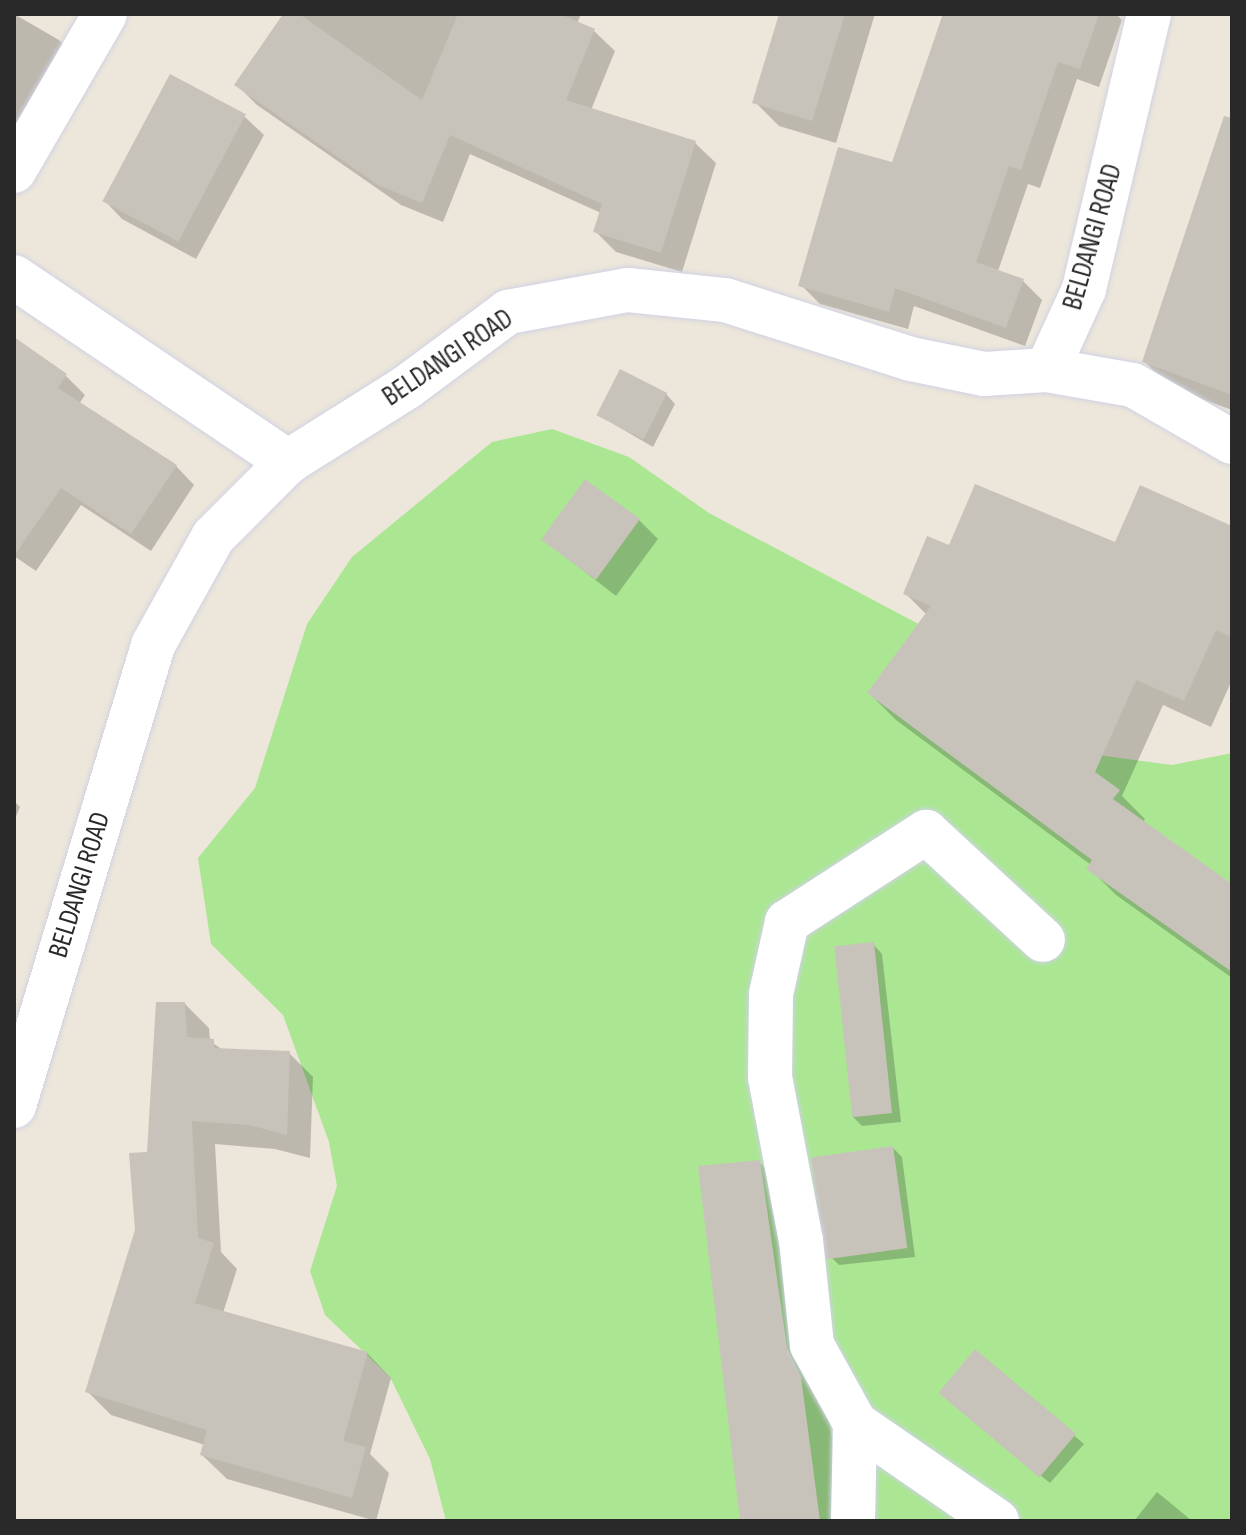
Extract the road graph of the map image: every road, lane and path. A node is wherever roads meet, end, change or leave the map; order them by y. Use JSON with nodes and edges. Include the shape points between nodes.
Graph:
{"nodes":[{"id":1,"x":105,"y":14,"type":"edge"},
{"id":2,"x":1149,"y":14,"type":"edge"},
{"id":3,"x":14,"y":171,"type":"edge"},
{"id":4,"x":14,"y":277,"type":"edge"},
{"id":5,"x":1047,"y":370,"type":"junction"},
{"id":6,"x":1232,"y":442,"type":"edge"},
{"id":7,"x":288,"y":462,"type":"junction"},
{"id":8,"x":1043,"y":940,"type":"dead end"},
{"id":9,"x":14,"y":1106,"type":"edge"},
{"id":10,"x":855,"y":1423,"type":"junction"},
{"id":11,"x":853,"y":1521,"type":"edge"},
{"id":12,"x":997,"y":1521,"type":"edge"}],
"edges":[{"from":1,"to":3,"type":"street"},
{"from":2,"to":5,"type":"street","name":"BELDANGI ROAD","via":[[1084,289]]},
{"from":4,"to":7,"type":"street"},
{"from":5,"to":6,"type":"street","via":[[1133,385]]},
{"from":5,"to":7,"type":"street","name":"BELDANGI ROAD","via":[[984,374],[911,359],[725,300],[628,290],[508,312],[407,387]]},
{"from":7,"to":9,"type":"street","name":"BELDANGI ROAD","via":[[213,537],[153,645]]},
{"from":8,"to":10,"type":"street","via":[[926,832],[787,922],[771,994],[770,1077],[801,1241],[812,1345]]},
{"from":10,"to":11,"type":"street"},
{"from":10,"to":12,"type":"street"}]}
